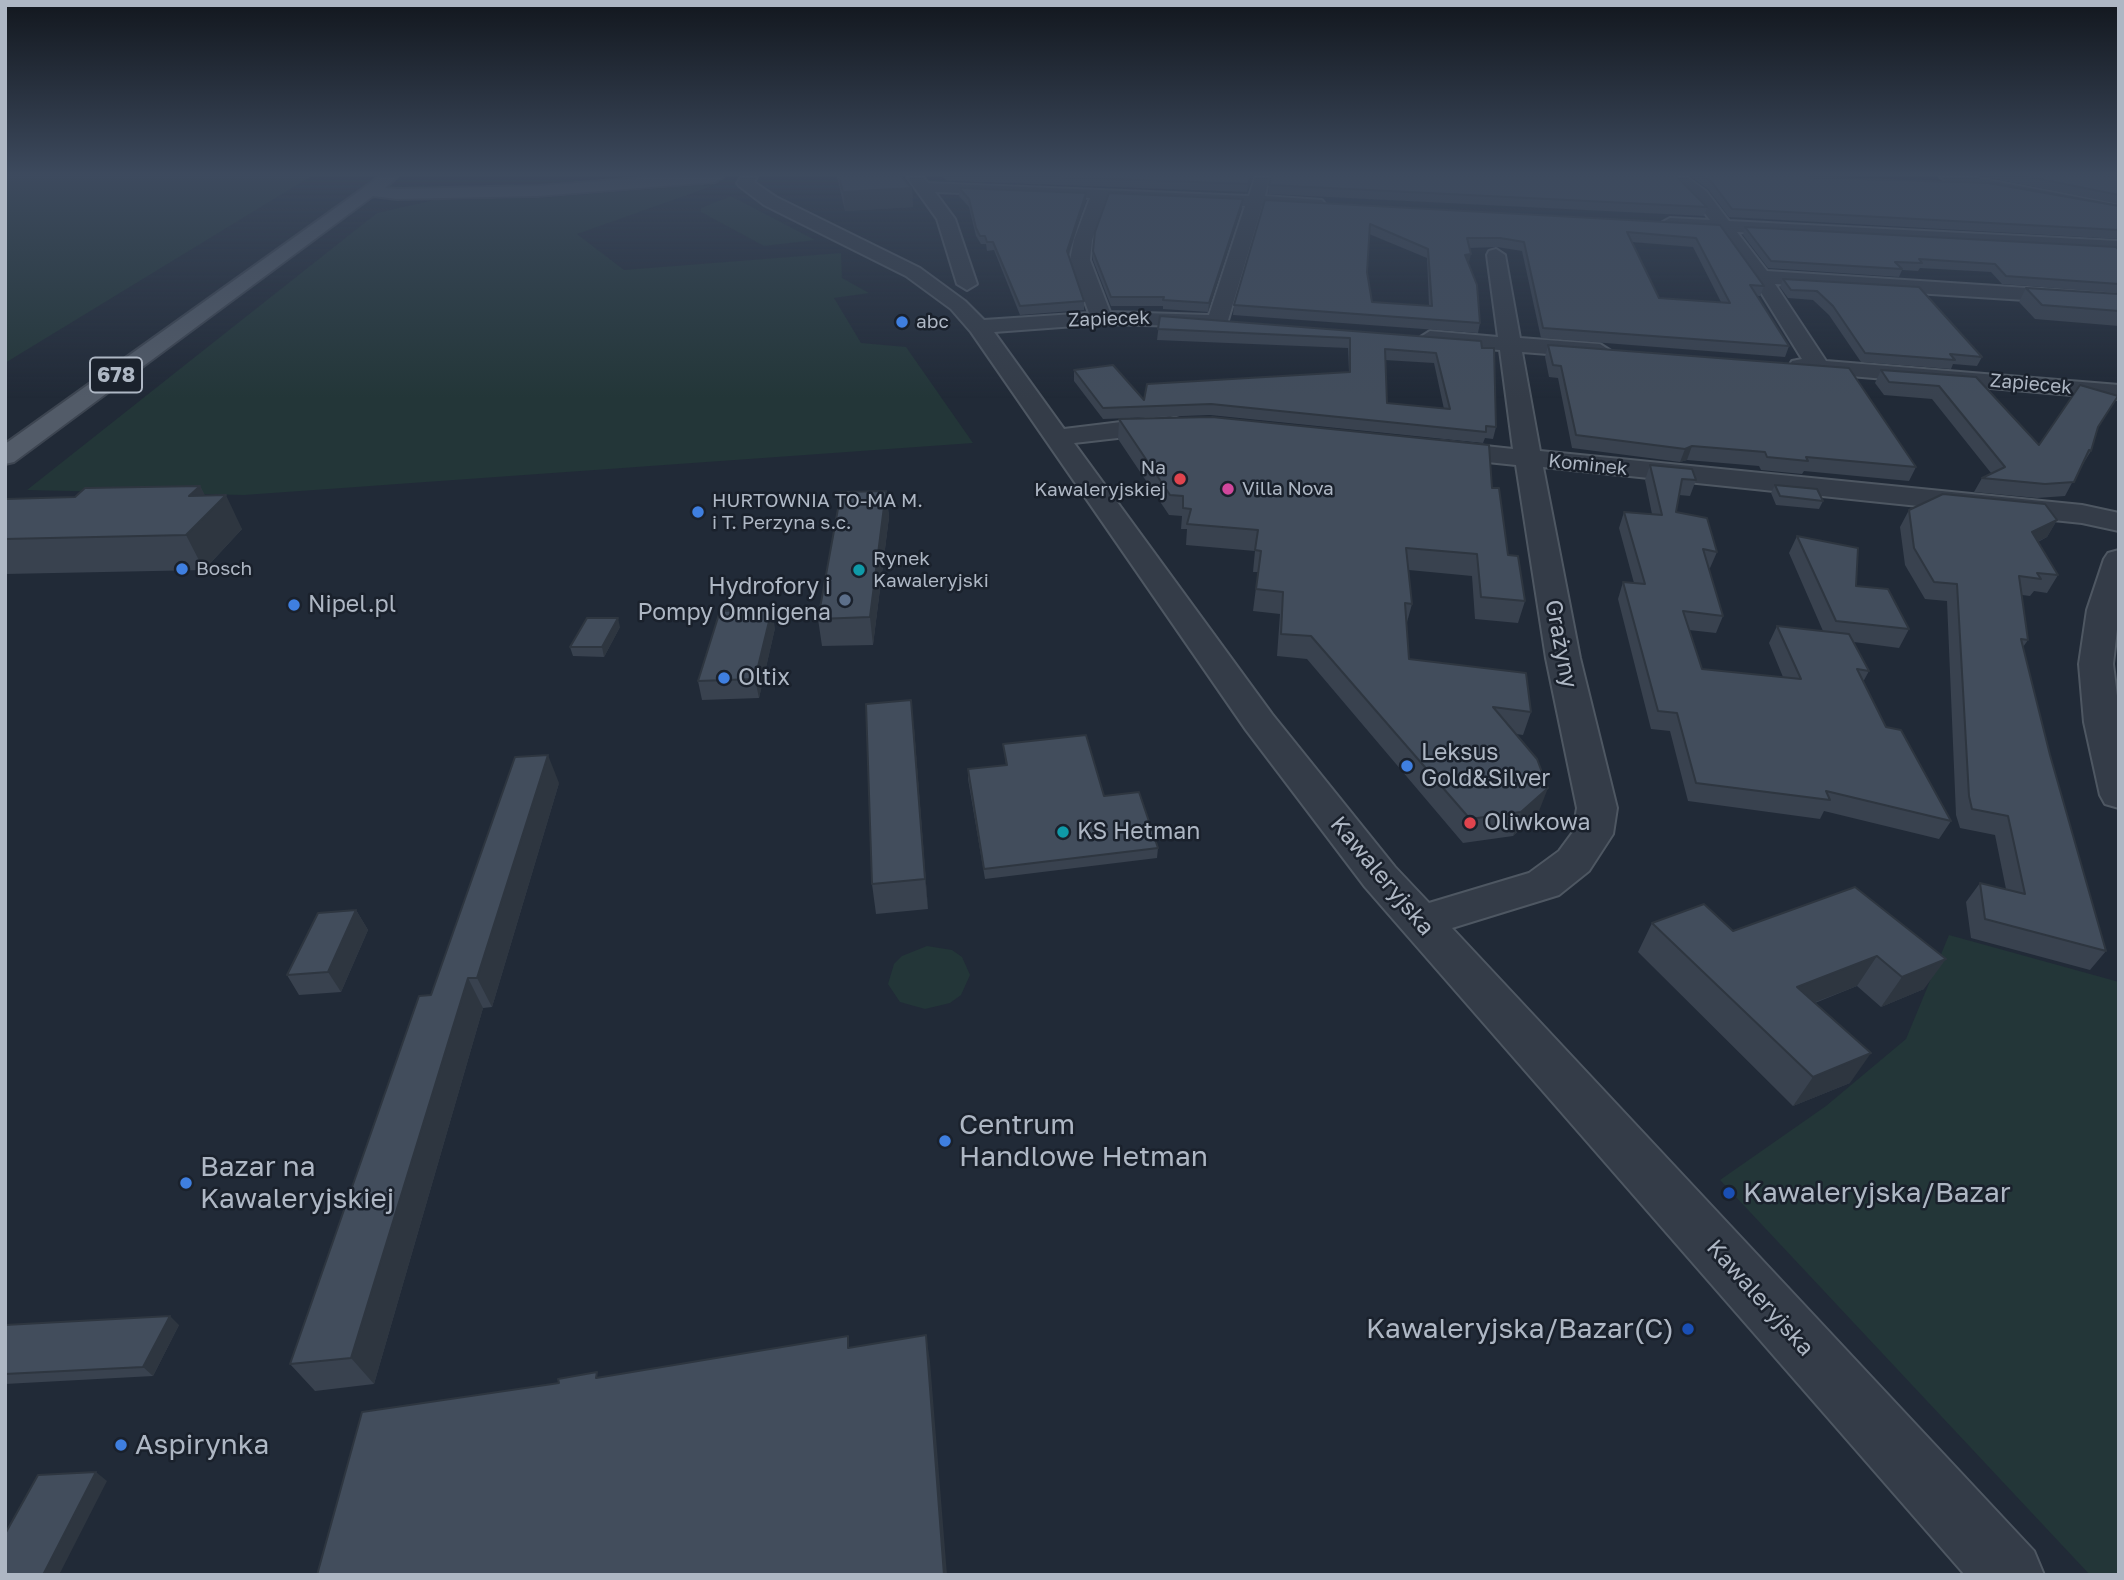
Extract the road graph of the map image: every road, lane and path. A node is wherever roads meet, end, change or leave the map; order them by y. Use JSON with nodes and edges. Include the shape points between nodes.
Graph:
{"nodes":[{"id":1,"x":255,"y":251,"type":"edge"},
{"id":2,"x":277,"y":251,"type":"edge"},
{"id":3,"x":869,"y":251,"type":"edge"},
{"id":4,"x":956,"y":251,"type":"edge"},
{"id":5,"x":1081,"y":251,"type":"edge"},
{"id":6,"x":1239,"y":251,"type":"edge"},
{"id":7,"x":1742,"y":251,"type":"edge"},
{"id":8,"x":1496,"y":255,"type":"dead end"},
{"id":9,"x":243,"y":259,"type":"dead end"},
{"id":10,"x":1761,"y":276,"type":"junction"},
{"id":11,"x":967,"y":284,"type":"dead end"},
{"id":12,"x":2119,"y":300,"type":"edge"},
{"id":13,"x":1102,"y":318,"type":"junction"},
{"id":14,"x":1217,"y":322,"type":"junction"},
{"id":15,"x":1245,"y":324,"type":"edge"},
{"id":16,"x":979,"y":327,"type":"junction"},
{"id":17,"x":1408,"y":337,"type":"edge"},
{"id":18,"x":1509,"y":344,"type":"junction"},
{"id":19,"x":1617,"y":352,"type":"edge"},
{"id":20,"x":1778,"y":365,"type":"edge"},
{"id":21,"x":1819,"y":368,"type":"junction"},
{"id":22,"x":2119,"y":391,"type":"edge"},
{"id":23,"x":1196,"y":425,"type":"edge"},
{"id":24,"x":1057,"y":436,"type":"junction"},
{"id":25,"x":1412,"y":446,"type":"edge"},
{"id":26,"x":5,"y":456,"type":"edge"},
{"id":27,"x":1528,"y":459,"type":"junction"},
{"id":28,"x":2119,"y":522,"type":"edge"},
{"id":29,"x":2119,"y":559,"type":"edge"},
{"id":30,"x":2111,"y":612,"type":"edge"},
{"id":31,"x":2119,"y":795,"type":"edge"},
{"id":32,"x":1420,"y":922,"type":"junction"},
{"id":33,"x":2010,"y":1575,"type":"edge"}],
"edges":[{"from":1,"to":9,"type":"main road"},
{"from":2,"to":26,"type":"main road","number":"678"},
{"from":3,"to":16,"type":"street","name":"Kawaleryjska","via":[[913,272]]},
{"from":4,"to":11,"type":"street"},
{"from":5,"to":13,"type":"street","via":[[1080,260]]},
{"from":6,"to":14,"type":"street"},
{"from":7,"to":10,"type":"street"},
{"from":8,"to":18,"type":"street","name":"Grażyny"},
{"from":10,"to":12,"type":"street"},
{"from":10,"to":21,"type":"street"},
{"from":13,"to":14,"type":"street","name":"Zapiecek"},
{"from":13,"to":16,"type":"street","name":"Zapiecek"},
{"from":14,"to":15,"type":"street","name":"Zapiecek"},
{"from":16,"to":24,"type":"street","name":"Kawaleryjska"},
{"from":17,"to":18,"type":"street"},
{"from":18,"to":19,"type":"street"},
{"from":18,"to":27,"type":"street","name":"Grażyny"},
{"from":20,"to":21,"type":"street","name":"Zapiecek"},
{"from":21,"to":22,"type":"street","name":"Zapiecek"},
{"from":23,"to":24,"type":"street","via":[[1135,426]]},
{"from":24,"to":32,"type":"street","name":"Kawaleryjska","via":[[1259,722]]},
{"from":25,"to":27,"type":"street","name":"Kominek"},
{"from":27,"to":28,"type":"street","name":"Kominek","via":[[2082,514]]},
{"from":27,"to":32,"type":"street","name":"Grażyny","via":[[1563,658],[1597,808],[1593,834],[1574,861],[1544,884]]},
{"from":29,"to":30,"type":"street"},
{"from":30,"to":31,"type":"street","via":[[2096,664],[2102,722]]},
{"from":32,"to":33,"type":"street","name":"Kawaleryjska"}]}
